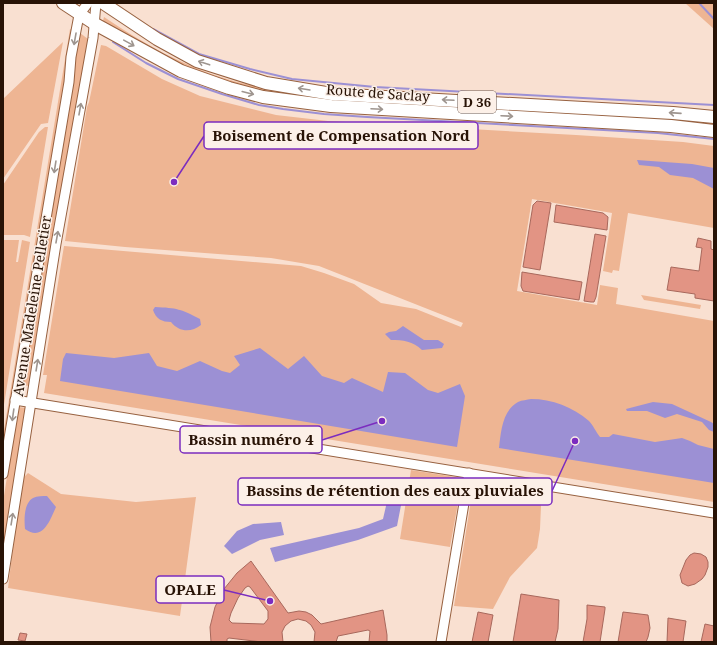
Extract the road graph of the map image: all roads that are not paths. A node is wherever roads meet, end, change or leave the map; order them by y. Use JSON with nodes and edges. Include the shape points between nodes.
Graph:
{"nodes":[{"id":1,"x":63,"y":3,"type":"edge"},
{"id":2,"x":88,"y":3,"type":"edge"},
{"id":3,"x":96,"y":3,"type":"edge"},
{"id":4,"x":104,"y":3,"type":"edge"},
{"id":5,"x":79,"y":15,"type":"junction"},
{"id":6,"x":95,"y":24,"type":"junction"},
{"id":7,"x":714,"y":117,"type":"edge"},
{"id":8,"x":714,"y":131,"type":"edge"},
{"id":9,"x":15,"y":400,"type":"junction"},
{"id":10,"x":31,"y":404,"type":"junction"},
{"id":11,"x":469,"y":473,"type":"junction"},
{"id":12,"x":3,"y":474,"type":"edge"},
{"id":13,"x":714,"y":513,"type":"edge"},
{"id":14,"x":3,"y":579,"type":"edge"},
{"id":15,"x":441,"y":642,"type":"edge"}],
"edges":[{"from":1,"to":5,"type":"main road","name":"Route de Saclay","number":"D 36"},
{"from":2,"to":5,"type":"street","name":"Avenue Madeleine Pelletier"},
{"from":3,"to":6,"type":"street","name":"Avenue Madeleine Pelletier"},
{"from":7,"to":4,"type":"main road","name":"Route de Saclay","number":"D 36","one_way":true,"via":[[332,94],[266,83],[197,61],[157,39]]},
{"from":5,"to":6,"type":"main road","name":"Route de Saclay","number":"D 36"},
{"from":5,"to":9,"type":"street","name":"Avenue Madeleine Pelletier","one_way":true},
{"from":6,"to":8,"type":"main road","name":"Route de Saclay","number":"D 36","one_way":true,"via":[[181,71],[263,97],[331,106],[671,126]]},
{"from":10,"to":6,"type":"street","name":"Avenue Madeleine Pelletier","one_way":true,"via":[[57,236]]},
{"from":9,"to":10,"type":"street"},
{"from":9,"to":12,"type":"street","name":"Avenue Madeleine Pelletier","one_way":true},
{"from":10,"to":11,"type":"street"},
{"from":14,"to":10,"type":"street","name":"Avenue Madeleine Pelletier","one_way":true},
{"from":11,"to":13,"type":"street"},
{"from":11,"to":15,"type":"street"}]}
